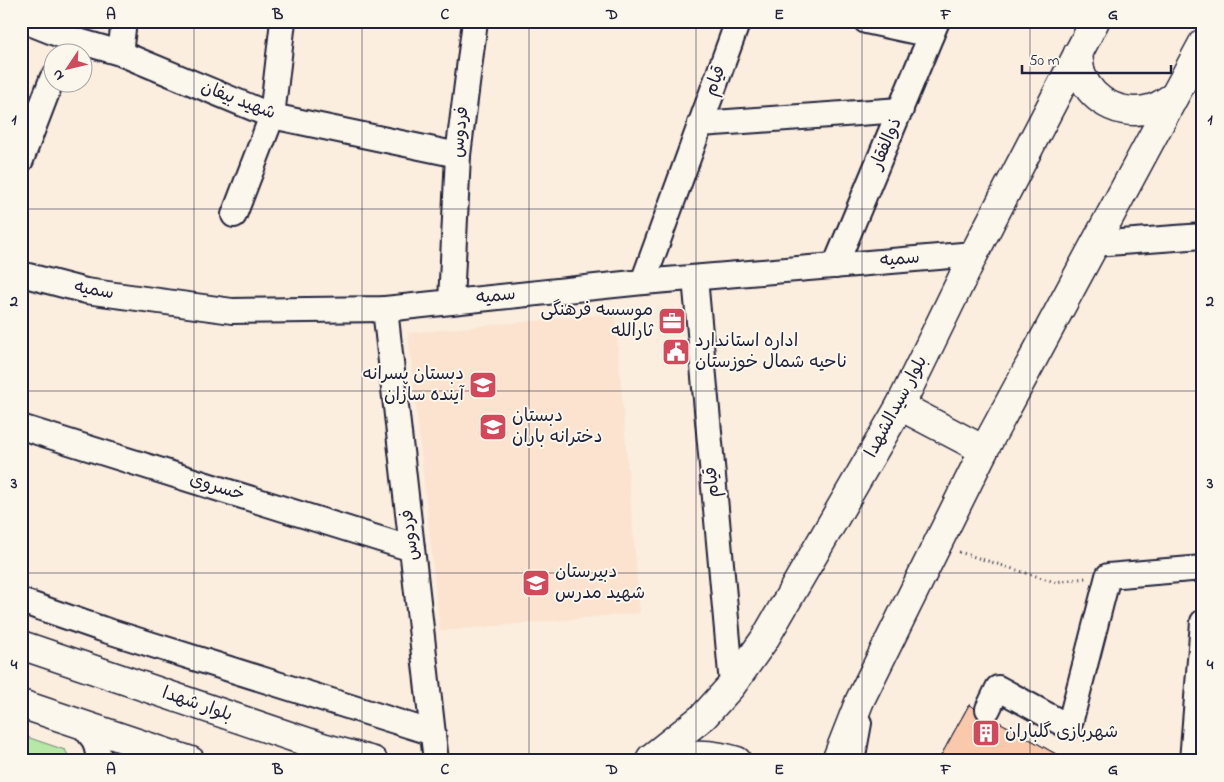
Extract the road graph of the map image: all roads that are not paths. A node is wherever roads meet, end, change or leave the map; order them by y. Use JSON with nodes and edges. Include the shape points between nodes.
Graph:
{"nodes":[{"id":1,"x":25,"y":21,"type":"edge"},
{"id":2,"x":124,"y":21,"type":"edge"},
{"id":3,"x":283,"y":21,"type":"edge"},
{"id":4,"x":474,"y":21,"type":"edge"},
{"id":5,"x":738,"y":21,"type":"edge"},
{"id":6,"x":866,"y":21,"type":"edge"},
{"id":7,"x":1095,"y":21,"type":"edge"},
{"id":8,"x":934,"y":28,"type":"edge"},
{"id":9,"x":59,"y":42,"type":"edge"},
{"id":10,"x":1203,"y":43,"type":"edge"},
{"id":11,"x":92,"y":49,"type":"edge"},
{"id":12,"x":120,"y":53,"type":"junction"},
{"id":13,"x":1078,"y":53,"type":"junction"},
{"id":14,"x":47,"y":92,"type":"edge"},
{"id":15,"x":1173,"y":96,"type":"junction"},
{"id":16,"x":901,"y":110,"type":"junction"},
{"id":17,"x":272,"y":116,"type":"junction"},
{"id":18,"x":700,"y":124,"type":"junction"},
{"id":19,"x":458,"y":155,"type":"junction"},
{"id":20,"x":21,"y":160,"type":"edge"},
{"id":21,"x":234,"y":215,"type":"dead end"},
{"id":22,"x":1203,"y":236,"type":"edge"},
{"id":23,"x":1094,"y":244,"type":"junction"},
{"id":24,"x":974,"y":254,"type":"junction"},
{"id":25,"x":835,"y":266,"type":"junction"},
{"id":26,"x":21,"y":274,"type":"edge"},
{"id":27,"x":695,"y":278,"type":"junction"},
{"id":28,"x":643,"y":282,"type":"junction"},
{"id":29,"x":451,"y":302,"type":"junction"},
{"id":30,"x":385,"y":309,"type":"junction"},
{"id":31,"x":900,"y":406,"type":"junction"},
{"id":32,"x":21,"y":427,"type":"edge"},
{"id":33,"x":984,"y":450,"type":"junction"},
{"id":34,"x":412,"y":549,"type":"junction"},
{"id":35,"x":1203,"y":568,"type":"edge"},
{"id":36,"x":21,"y":601,"type":"edge"},
{"id":37,"x":1203,"y":622,"type":"edge"},
{"id":38,"x":21,"y":645,"type":"edge"},
{"id":39,"x":732,"y":685,"type":"junction"},
{"id":40,"x":866,"y":689,"type":"junction"},
{"id":41,"x":21,"y":704,"type":"edge"},
{"id":42,"x":988,"y":709,"type":"dead end"},
{"id":43,"x":83,"y":725,"type":"junction"},
{"id":44,"x":433,"y":734,"type":"junction"},
{"id":45,"x":647,"y":760,"type":"edge"},
{"id":46,"x":100,"y":761,"type":"edge"},
{"id":47,"x":190,"y":761,"type":"edge"},
{"id":48,"x":373,"y":761,"type":"edge"},
{"id":49,"x":436,"y":761,"type":"edge"},
{"id":50,"x":737,"y":761,"type":"edge"},
{"id":51,"x":836,"y":761,"type":"edge"},
{"id":52,"x":852,"y":761,"type":"edge"},
{"id":53,"x":1192,"y":761,"type":"edge"}],
"edges":[{"from":1,"to":9,"type":"street","name":"شهید بیفان"},
{"from":2,"to":12,"type":"street"},
{"from":3,"to":17,"type":"street"},
{"from":4,"to":19,"type":"street","name":"فردوس"},
{"from":5,"to":18,"type":"street","name":"قیام"},
{"from":6,"to":8,"type":"street"},
{"from":7,"to":13,"type":"main road","name":"بلوار سیدالشهدا"},
{"from":8,"to":16,"type":"street","name":"ذوالفقار"},
{"from":10,"to":15,"type":"main road"},
{"from":11,"to":12,"type":"street","name":"شهید بیفان"},
{"from":12,"to":17,"type":"street","name":"شهید بیفان"},
{"from":13,"to":15,"type":"main road","via":[[1082,75],[1093,94],[1110,107],[1132,112],[1154,108]]},
{"from":13,"to":24,"type":"main road","name":"بلوار سیدالشهدا"},
{"from":14,"to":20,"type":"street"},
{"from":15,"to":23,"type":"main road"},
{"from":16,"to":18,"type":"street"},
{"from":16,"to":25,"type":"street","name":"ذوالفقار"},
{"from":17,"to":19,"type":"street","name":"شهید بیفان"},
{"from":17,"to":21,"type":"street"},
{"from":18,"to":28,"type":"street","name":"قیام"},
{"from":19,"to":29,"type":"street","name":"فردوس"},
{"from":22,"to":23,"type":"street"},
{"from":23,"to":33,"type":"main road"},
{"from":24,"to":25,"type":"street","name":"سمیه"},
{"from":24,"to":31,"type":"main road","name":"بلوار سیدالشهدا"},
{"from":25,"to":27,"type":"street","name":"سمیه"},
{"from":26,"to":30,"type":"street","name":"سمیه","via":[[86,291],[232,311]]},
{"from":27,"to":28,"type":"street","name":"سمیه"},
{"from":27,"to":39,"type":"street","name":"قیام"},
{"from":28,"to":29,"type":"street","name":"سمیه"},
{"from":29,"to":30,"type":"street","name":"سمیه"},
{"from":30,"to":34,"type":"street","name":"فردوس"},
{"from":31,"to":33,"type":"main road"},
{"from":31,"to":39,"type":"main road","name":"بلوار سیدالشهدا","via":[[764,640]]},
{"from":32,"to":34,"type":"street","name":"خسروی"},
{"from":33,"to":40,"type":"main road"},
{"from":34,"to":44,"type":"street","name":"فردوس"},
{"from":35,"to":42,"type":"street","via":[[1108,576],[1069,727],[998,688]]},
{"from":36,"to":44,"type":"street"},
{"from":37,"to":53,"type":"street"},
{"from":38,"to":48,"type":"main road","name":"بلوار شهدا","via":[[322,747]]},
{"from":39,"to":45,"type":"main road","name":"بلوار سیدالشهدا","via":[[691,728]]},
{"from":40,"to":51,"type":"main road"},
{"from":40,"to":52,"type":"street"},
{"from":41,"to":43,"type":"main road"},
{"from":43,"to":46,"type":"street","via":[[96,741]]},
{"from":43,"to":47,"type":"main road"},
{"from":44,"to":49,"type":"street","name":"فردوس"},
{"from":45,"to":50,"type":"main road","via":[[717,754]]}]}
